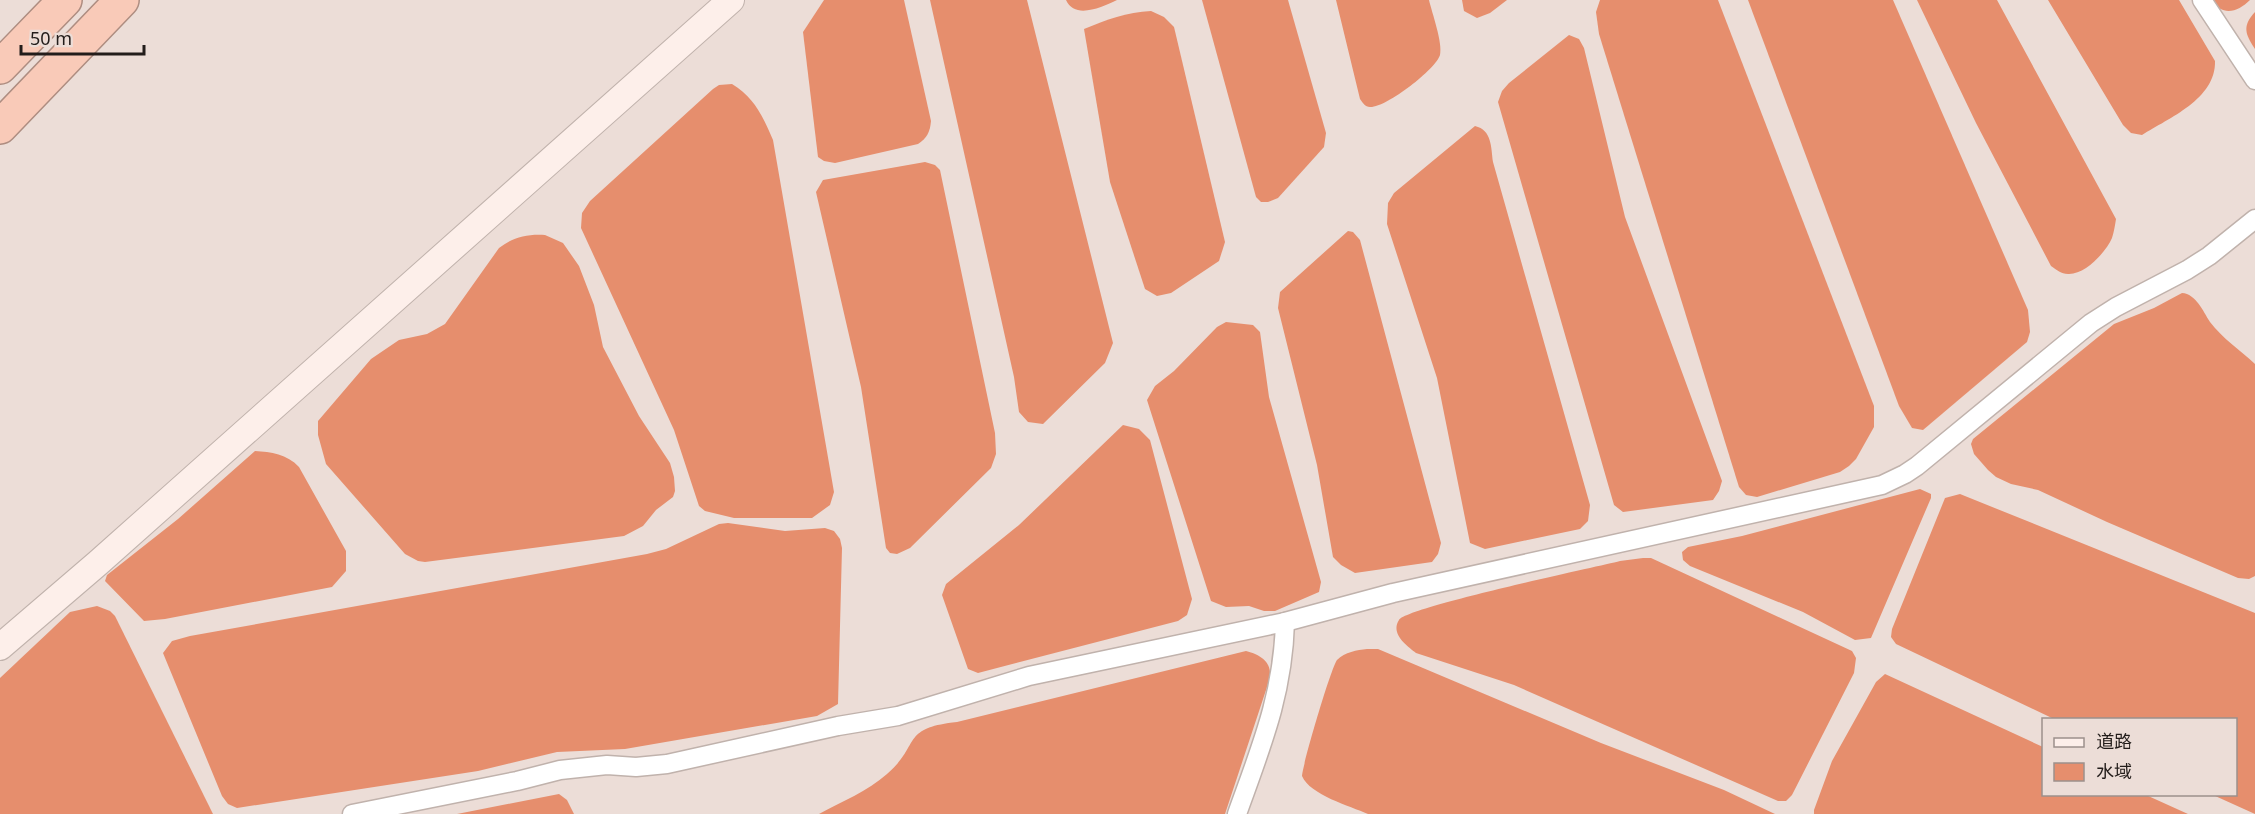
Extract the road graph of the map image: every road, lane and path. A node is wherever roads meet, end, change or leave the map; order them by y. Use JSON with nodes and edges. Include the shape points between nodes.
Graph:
{"nodes":[{"id":1,"x":65,"y":0,"type":"edge"},
{"id":2,"x":122,"y":0,"type":"edge"},
{"id":3,"x":731,"y":0,"type":"edge"},
{"id":4,"x":2202,"y":0,"type":"edge"},
{"id":5,"x":0,"y":67,"type":"edge"},
{"id":6,"x":2255,"y":80,"type":"edge"},
{"id":7,"x":0,"y":127,"type":"edge"},
{"id":8,"x":2255,"y":219,"type":"edge"},
{"id":9,"x":1285,"y":622,"type":"junction"},
{"id":10,"x":0,"y":647,"type":"edge"},
{"id":11,"x":352,"y":814,"type":"edge"},
{"id":12,"x":1237,"y":814,"type":"edge"}],
"edges":[{"from":1,"to":5,"type":"highway"},
{"from":2,"to":7,"type":"highway"},
{"from":3,"to":10,"type":"street"},
{"from":4,"to":6,"type":"street"},
{"from":8,"to":9,"type":"street","via":[[2209,256],[2084,328],[1917,466],[1892,481],[1393,593]]},
{"from":9,"to":11,"type":"street","via":[[1029,676],[898,716],[667,764],[560,770]]},
{"from":9,"to":12,"type":"street","via":[[1277,698]]}]}
